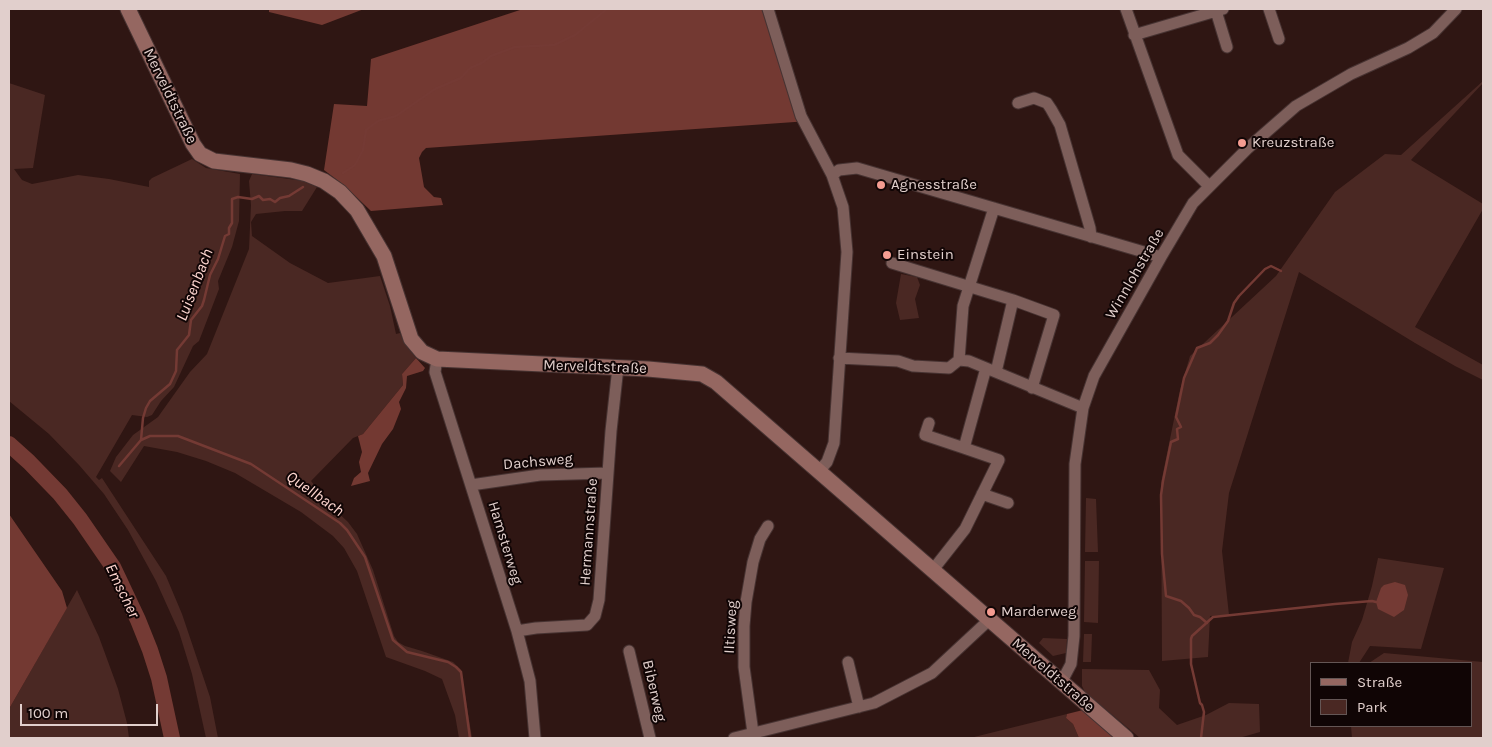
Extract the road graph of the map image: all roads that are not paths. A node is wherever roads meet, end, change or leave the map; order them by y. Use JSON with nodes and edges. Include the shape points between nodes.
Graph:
{"nodes":[{"id":1,"x":128,"y":9,"type":"edge"},
{"id":2,"x":768,"y":9,"type":"edge"},
{"id":3,"x":1126,"y":9,"type":"edge"},
{"id":4,"x":1269,"y":9,"type":"edge"},
{"id":5,"x":1456,"y":9,"type":"edge"},
{"id":6,"x":1220,"y":10,"type":"edge"},
{"id":7,"x":1134,"y":35,"type":"junction"},
{"id":8,"x":1279,"y":39,"type":"dead end"},
{"id":9,"x":1227,"y":47,"type":"dead end"},
{"id":10,"x":1018,"y":102,"type":"dead end"},
{"id":11,"x":832,"y":174,"type":"junction"},
{"id":12,"x":1209,"y":186,"type":"junction"},
{"id":13,"x":994,"y":208,"type":"junction"},
{"id":14,"x":1091,"y":237,"type":"junction"},
{"id":15,"x":1161,"y":257,"type":"junction"},
{"id":16,"x":892,"y":263,"type":"dead end"},
{"id":17,"x":969,"y":286,"type":"junction"},
{"id":18,"x":1013,"y":300,"type":"junction"},
{"id":19,"x":839,"y":358,"type":"junction"},
{"id":20,"x":437,"y":359,"type":"junction"},
{"id":21,"x":959,"y":360,"type":"junction"},
{"id":22,"x":618,"y":367,"type":"junction"},
{"id":23,"x":991,"y":370,"type":"junction"},
{"id":24,"x":1032,"y":388,"type":"junction"},
{"id":25,"x":1083,"y":408,"type":"junction"},
{"id":26,"x":929,"y":423,"type":"dead end"},
{"id":27,"x":964,"y":448,"type":"junction"},
{"id":28,"x":819,"y":471,"type":"junction"},
{"id":29,"x":608,"y":473,"type":"junction"},
{"id":30,"x":471,"y":485,"type":"junction"},
{"id":31,"x":982,"y":494,"type":"junction"},
{"id":32,"x":1008,"y":503,"type":"dead end"},
{"id":33,"x":768,"y":526,"type":"dead end"},
{"id":34,"x":932,"y":571,"type":"junction"},
{"id":35,"x":989,"y":620,"type":"junction"},
{"id":36,"x":517,"y":631,"type":"junction"},
{"id":37,"x":629,"y":651,"type":"dead end"},
{"id":38,"x":848,"y":662,"type":"dead end"},
{"id":39,"x":1061,"y":683,"type":"junction"},
{"id":40,"x":859,"y":707,"type":"junction"},
{"id":41,"x":753,"y":734,"type":"junction"},
{"id":42,"x":535,"y":738,"type":"edge"},
{"id":43,"x":650,"y":738,"type":"edge"},
{"id":44,"x":734,"y":738,"type":"edge"},
{"id":45,"x":1126,"y":738,"type":"edge"}],
"edges":[{"from":1,"to":20,"type":"main road","name":"Merveldtstraße","via":[[196,150],[214,161],[307,174],[340,192],[357,210],[384,256],[411,339],[422,352]]},
{"from":2,"to":11,"type":"street","via":[[802,116]]},
{"from":3,"to":7,"type":"street"},
{"from":4,"to":8,"type":"street"},
{"from":5,"to":12,"type":"street","name":"Winnlohstraße","via":[[1432,33],[1408,48],[1351,74],[1296,106]]},
{"from":6,"to":7,"type":"street"},
{"from":6,"to":9,"type":"street"},
{"from":7,"to":12,"type":"street","via":[[1178,155]]},
{"from":10,"to":14,"type":"street","via":[[1034,98],[1047,103],[1060,125]]},
{"from":11,"to":13,"type":"street","via":[[857,168]]},
{"from":11,"to":19,"type":"street","via":[[843,207],[847,252]]},
{"from":12,"to":15,"type":"street","name":"Winnlohstraße","via":[[1193,203]]},
{"from":13,"to":14,"type":"street"},
{"from":13,"to":17,"type":"street"},
{"from":14,"to":15,"type":"street"},
{"from":15,"to":25,"type":"street","name":"Winnlohstraße","via":[[1094,376]]},
{"from":16,"to":17,"type":"street"},
{"from":17,"to":18,"type":"street"},
{"from":17,"to":21,"type":"street","via":[[963,306]]},
{"from":18,"to":23,"type":"street"},
{"from":18,"to":24,"type":"street","via":[[1054,315]]},
{"from":19,"to":21,"type":"street","via":[[898,360],[912,366],[949,368]]},
{"from":19,"to":28,"type":"street","via":[[834,443],[827,462]]},
{"from":20,"to":22,"type":"main road","name":"Merveldtstraße"},
{"from":20,"to":30,"type":"street","name":"Hamsterweg","via":[[435,372]]},
{"from":21,"to":23,"type":"street"},
{"from":22,"to":28,"type":"main road","name":"Merveldtstraße","via":[[702,374],[716,382]]},
{"from":22,"to":29,"type":"street","name":"Hermannstraße"},
{"from":23,"to":24,"type":"street"},
{"from":23,"to":27,"type":"street"},
{"from":24,"to":25,"type":"street"},
{"from":25,"to":39,"type":"street","name":"Winnlohstraße","via":[[1075,464],[1074,636],[1071,664]]},
{"from":26,"to":27,"type":"street","via":[[925,435]]},
{"from":27,"to":31,"type":"street","via":[[999,460]]},
{"from":28,"to":34,"type":"main road","name":"Merveldtstraße"},
{"from":29,"to":30,"type":"street","name":"Dachsweg","via":[[540,475]]},
{"from":29,"to":36,"type":"street","name":"Hermannstraße","via":[[599,600],[595,616],[587,625]]},
{"from":30,"to":36,"type":"street","name":"Hamsterweg"},
{"from":31,"to":32,"type":"street"},
{"from":31,"to":34,"type":"street","via":[[965,529]]},
{"from":33,"to":41,"type":"street","name":"Iltisweg","via":[[753,562],[744,626],[744,667]]},
{"from":34,"to":35,"type":"main road","name":"Merveldtstraße"},
{"from":35,"to":39,"type":"main road","name":"Merveldtstraße"},
{"from":35,"to":40,"type":"street","via":[[932,673],[874,703]]},
{"from":36,"to":42,"type":"street","name":"Hamsterweg","via":[[530,681]]},
{"from":37,"to":43,"type":"street","name":"Biberweg"},
{"from":38,"to":40,"type":"street"},
{"from":39,"to":45,"type":"main road","name":"Merveldtstraße"},
{"from":40,"to":41,"type":"street"},
{"from":41,"to":44,"type":"street"}]}
